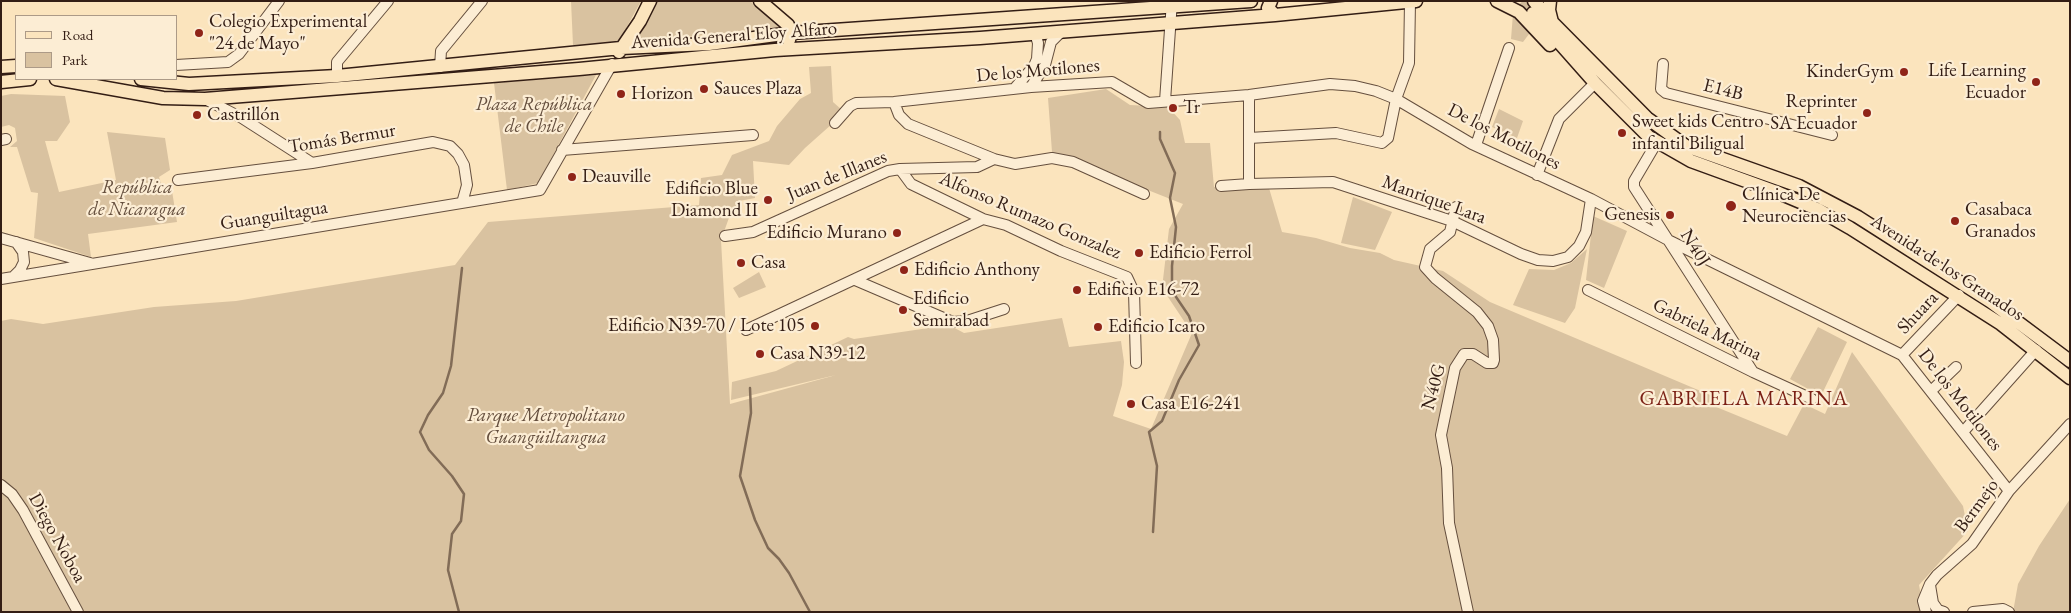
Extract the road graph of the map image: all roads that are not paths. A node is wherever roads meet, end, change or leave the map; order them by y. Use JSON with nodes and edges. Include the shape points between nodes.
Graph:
{"nodes":[{"id":1,"x":279,"y":1,"type":"edge"},
{"id":2,"x":388,"y":1,"type":"edge"},
{"id":3,"x":482,"y":1,"type":"edge"},
{"id":4,"x":650,"y":1,"type":"edge"},
{"id":5,"x":760,"y":1,"type":"edge"},
{"id":6,"x":1251,"y":1,"type":"edge"},
{"id":7,"x":1271,"y":1,"type":"edge"},
{"id":8,"x":1497,"y":1,"type":"edge"},
{"id":9,"x":1550,"y":1,"type":"edge"},
{"id":10,"x":1413,"y":2,"type":"edge"},
{"id":11,"x":1171,"y":4,"type":"edge"},
{"id":12,"x":1534,"y":7,"type":"edge"},
{"id":13,"x":1275,"y":15,"type":"junction"},
{"id":14,"x":1552,"y":22,"type":"junction"},
{"id":15,"x":1169,"y":23,"type":"junction"},
{"id":16,"x":1062,"y":31,"type":"junction"},
{"id":17,"x":790,"y":33,"type":"junction"},
{"id":18,"x":1035,"y":33,"type":"junction"},
{"id":19,"x":622,"y":48,"type":"junction"},
{"id":20,"x":1509,"y":48,"type":"dead end"},
{"id":21,"x":775,"y":50,"type":"junction"},
{"id":22,"x":612,"y":64,"type":"junction"},
{"id":23,"x":1663,"y":64,"type":"dead end"},
{"id":24,"x":178,"y":65,"type":"edge"},
{"id":25,"x":15,"y":66,"type":"edge"},
{"id":26,"x":1,"y":67,"type":"edge"},
{"id":27,"x":440,"y":67,"type":"junction"},
{"id":28,"x":337,"y":76,"type":"junction"},
{"id":29,"x":20,"y":80,"type":"edge"},
{"id":30,"x":62,"y":80,"type":"edge"},
{"id":31,"x":155,"y":80,"type":"edge"},
{"id":32,"x":1,"y":82,"type":"edge"},
{"id":33,"x":1031,"y":87,"type":"junction"},
{"id":34,"x":1591,"y":87,"type":"junction"},
{"id":35,"x":1014,"y":89,"type":"junction"},
{"id":36,"x":1249,"y":95,"type":"junction"},
{"id":37,"x":239,"y":97,"type":"junction"},
{"id":38,"x":205,"y":99,"type":"junction"},
{"id":39,"x":1396,"y":99,"type":"junction"},
{"id":40,"x":1164,"y":101,"type":"junction"},
{"id":41,"x":894,"y":102,"type":"junction"},
{"id":42,"x":242,"y":118,"type":"junction"},
{"id":43,"x":835,"y":123,"type":"dead end"},
{"id":44,"x":753,"y":135,"type":"dead end"},
{"id":45,"x":1832,"y":135,"type":"dead end"},
{"id":46,"x":1249,"y":138,"type":"junction"},
{"id":47,"x":1653,"y":140,"type":"junction"},
{"id":48,"x":1476,"y":145,"type":"junction"},
{"id":49,"x":562,"y":150,"type":"junction"},
{"id":50,"x":994,"y":159,"type":"junction"},
{"id":51,"x":312,"y":162,"type":"junction"},
{"id":52,"x":900,"y":169,"type":"junction"},
{"id":53,"x":1537,"y":175,"type":"junction"},
{"id":54,"x":178,"y":180,"type":"dead end"},
{"id":55,"x":1249,"y":184,"type":"junction"},
{"id":56,"x":1221,"y":186,"type":"dead end"},
{"id":57,"x":1144,"y":194,"type":"dead end"},
{"id":58,"x":1591,"y":200,"type":"junction"},
{"id":59,"x":462,"y":203,"type":"junction"},
{"id":60,"x":1456,"y":207,"type":"dead end"},
{"id":61,"x":983,"y":219,"type":"junction"},
{"id":62,"x":1452,"y":222,"type":"junction"},
{"id":63,"x":725,"y":236,"type":"dead end"},
{"id":64,"x":1,"y":238,"type":"edge"},
{"id":65,"x":1670,"y":241,"type":"junction"},
{"id":66,"x":16,"y":242,"type":"junction"},
{"id":67,"x":94,"y":264,"type":"junction"},
{"id":68,"x":13,"y":277,"type":"junction"},
{"id":69,"x":1,"y":279,"type":"edge"},
{"id":70,"x":855,"y":280,"type":"junction"},
{"id":71,"x":1588,"y":290,"type":"dead end"},
{"id":72,"x":1959,"y":295,"type":"junction"},
{"id":73,"x":1004,"y":309,"type":"dead end"},
{"id":74,"x":746,"y":330,"type":"dead end"},
{"id":75,"x":2036,"y":350,"type":"junction"},
{"id":76,"x":1902,"y":355,"type":"junction"},
{"id":77,"x":2070,"y":361,"type":"edge"},
{"id":78,"x":1136,"y":363,"type":"dead end"},
{"id":79,"x":1956,"y":368,"type":"dead end"},
{"id":80,"x":1753,"y":372,"type":"junction"},
{"id":81,"x":2070,"y":376,"type":"edge"},
{"id":82,"x":1931,"y":391,"type":"junction"},
{"id":83,"x":1812,"y":399,"type":"dead end"},
{"id":84,"x":2070,"y":424,"type":"edge"},
{"id":85,"x":1963,"y":432,"type":"junction"},
{"id":86,"x":1,"y":485,"type":"edge"},
{"id":87,"x":2009,"y":491,"type":"junction"},
{"id":88,"x":1930,"y":584,"type":"junction"},
{"id":89,"x":78,"y":612,"type":"edge"},
{"id":90,"x":1468,"y":612,"type":"edge"},
{"id":91,"x":1926,"y":612,"type":"edge"},
{"id":92,"x":1944,"y":612,"type":"edge"},
{"id":93,"x":1973,"y":612,"type":"edge"},
{"id":94,"x":2008,"y":612,"type":"edge"}],
"edges":[{"from":1,"to":24,"type":"street","via":[[239,54],[228,62]]},
{"from":2,"to":28,"type":"street","via":[[337,62]]},
{"from":3,"to":27,"type":"street","via":[[441,51]]},
{"from":4,"to":19,"type":"main road"},
{"from":5,"to":17,"type":"main road","via":[[783,19]]},
{"from":6,"to":11,"type":"main road","name":"Avenida General Eloy Alfaro"},
{"from":7,"to":13,"type":"main road","via":[[1268,8]]},
{"from":8,"to":34,"type":"main road","via":[[1519,12]]},
{"from":9,"to":14,"type":"main road"},
{"from":10,"to":13,"type":"main road","name":"Avenida General Eloy Alfaro"},
{"from":10,"to":39,"type":"street","via":[[1409,63]]},
{"from":11,"to":15,"type":"street"},
{"from":11,"to":17,"type":"main road","name":"Avenida General Eloy Alfaro"},
{"from":12,"to":14,"type":"main road","name":"Avenida de los Granados"},
{"from":12,"to":47,"type":"main road","name":"Avenida de los Granados","via":[[1595,83]]},
{"from":13,"to":15,"type":"main road","name":"Avenida General Eloy Alfaro"},
{"from":14,"to":77,"type":"main road","name":"Avenida de los Granados","via":[[1647,118],[1686,146],[1799,186],[1858,216],[1991,302]]},
{"from":15,"to":16,"type":"main road","name":"Avenida General Eloy Alfaro"},
{"from":15,"to":40,"type":"street"},
{"from":16,"to":18,"type":"main road","name":"Avenida General Eloy Alfaro"},
{"from":16,"to":33,"type":"street","via":[[1051,42],[1045,65]]},
{"from":17,"to":19,"type":"main road","name":"Avenida General Eloy Alfaro","via":[[709,44]]},
{"from":17,"to":21,"type":"main road","via":[[788,42]]},
{"from":18,"to":21,"type":"main road","name":"Avenida General Eloy Alfaro"},
{"from":18,"to":35,"type":"street","via":[[1038,43],[1034,66]]},
{"from":19,"to":22,"type":"main road"},
{"from":19,"to":27,"type":"main road","name":"Avenida General Eloy Alfaro"},
{"from":20,"to":48,"type":"street"},
{"from":21,"to":22,"type":"main road","name":"Avenida General Eloy Alfaro"},
{"from":22,"to":37,"type":"main road","name":"Avenida General Eloy Alfaro"},
{"from":22,"to":49,"type":"street"},
{"from":23,"to":45,"type":"street","name":"E14B","via":[[1661,89],[1666,93]]},
{"from":25,"to":26,"type":"main road"},
{"from":27,"to":28,"type":"main road","name":"Avenida General Eloy Alfaro"},
{"from":28,"to":31,"type":"main road","name":"Avenida General Eloy Alfaro","via":[[188,84]]},
{"from":29,"to":32,"type":"main road"},
{"from":30,"to":38,"type":"main road","name":"Avenida General Eloy Alfaro","via":[[162,98]]},
{"from":33,"to":35,"type":"street","name":"De los Motilones"},
{"from":33,"to":40,"type":"street","name":"De los Motilones","via":[[1112,82],[1148,104]]},
{"from":34,"to":47,"type":"main road","via":[[1635,133]]},
{"from":34,"to":53,"type":"street","via":[[1559,119]]},
{"from":35,"to":41,"type":"street","name":"De los Motilones"},
{"from":36,"to":39,"type":"street","name":"De los Motilones","via":[[1330,84],[1355,86]]},
{"from":36,"to":40,"type":"street","name":"De los Motilones"},
{"from":36,"to":46,"type":"street"},
{"from":37,"to":38,"type":"main road","name":"Avenida General Eloy Alfaro"},
{"from":37,"to":42,"type":"street","via":[[236,104]]},
{"from":38,"to":42,"type":"street"},
{"from":39,"to":46,"type":"street","via":[[1388,138],[1382,143],[1336,133]]},
{"from":39,"to":48,"type":"street","name":"De los Motilones"},
{"from":41,"to":43,"type":"street","name":"De los Motilones","via":[[856,103]]},
{"from":41,"to":50,"type":"street","via":[[899,115],[908,124]]},
{"from":42,"to":51,"type":"street"},
{"from":44,"to":49,"type":"street"},
{"from":46,"to":55,"type":"street"},
{"from":47,"to":65,"type":"street","name":"N40J","via":[[1633,184]]},
{"from":47,"to":72,"type":"main road","name":"Avenida de los Granados","via":[[1691,161],[1817,209]]},
{"from":48,"to":53,"type":"street","name":"De los Motilones"},
{"from":49,"to":59,"type":"street","name":"Guanguiltagua","via":[[540,190]]},
{"from":50,"to":52,"type":"street","name":"Juan de Illanes","via":[[977,167]]},
{"from":50,"to":57,"type":"street","name":"Juan de Illanes","via":[[1015,164],[1052,158],[1073,162]]},
{"from":51,"to":54,"type":"street","name":"Tomás Bermur"},
{"from":51,"to":59,"type":"street","name":"Tomás Bermur","via":[[440,142],[450,146],[464,165],[467,185]]},
{"from":52,"to":61,"type":"street","name":"Alfonso Rumazo Gonzalez","via":[[911,184]]},
{"from":52,"to":63,"type":"street","name":"Juan de Illanes","via":[[836,193],[753,232]]},
{"from":53,"to":58,"type":"street","name":"De los Motilones"},
{"from":55,"to":56,"type":"street","name":"Manrique Lara"},
{"from":55,"to":62,"type":"street","name":"Manrique Lara","via":[[1334,182]]},
{"from":58,"to":62,"type":"street","name":"Manrique Lara","via":[[1586,232],[1578,246],[1568,257],[1553,262],[1521,254]]},
{"from":58,"to":65,"type":"street","name":"De los Motilones"},
{"from":59,"to":67,"type":"street","name":"Guanguiltagua"},
{"from":60,"to":62,"type":"street"},
{"from":61,"to":70,"type":"street"},
{"from":61,"to":78,"type":"street","name":"Alfonso Rumazo Gonzalez","via":[[1006,225],[1127,277],[1134,292]]},
{"from":62,"to":90,"type":"street","name":"N40G","via":[[1450,232],[1430,250],[1425,267],[1477,312],[1488,326],[1494,360],[1487,363],[1473,354],[1464,354],[1455,368],[1441,435],[1447,468],[1449,523]]},
{"from":64,"to":66,"type":"street"},
{"from":65,"to":76,"type":"street","name":"De los Motilones"},
{"from":65,"to":80,"type":"street","name":"N40J"},
{"from":66,"to":67,"type":"street"},
{"from":66,"to":68,"type":"street","via":[[24,262]]},
{"from":67,"to":68,"type":"street","name":"Guanguiltagua"},
{"from":68,"to":69,"type":"street","name":"Guanguiltagua"},
{"from":70,"to":73,"type":"street","via":[[953,322]]},
{"from":70,"to":74,"type":"street"},
{"from":71,"to":80,"type":"street","name":"Gabriela Marina"},
{"from":72,"to":75,"type":"main road","name":"Avenida de los Granados"},
{"from":72,"to":76,"type":"street","name":"Shuara"},
{"from":75,"to":81,"type":"main road","name":"Avenida de los Granados"},
{"from":75,"to":85,"type":"street"},
{"from":76,"to":82,"type":"street","name":"De los Motilones"},
{"from":79,"to":82,"type":"street"},
{"from":80,"to":83,"type":"street","name":"Gabriela Marina"},
{"from":82,"to":85,"type":"street","name":"De los Motilones"},
{"from":84,"to":87,"type":"street","name":"Bermejo"},
{"from":85,"to":87,"type":"street","name":"De los Motilones"},
{"from":86,"to":89,"type":"street","name":"Diego Noboa","via":[[23,510]]},
{"from":87,"to":88,"type":"street","name":"Bermejo","via":[[1972,544]]},
{"from":88,"to":91,"type":"street","via":[[1923,601]]},
{"from":88,"to":92,"type":"street","via":[[1933,603]]},
{"from":93,"to":94,"type":"street","via":[[2003,609]]}]}
